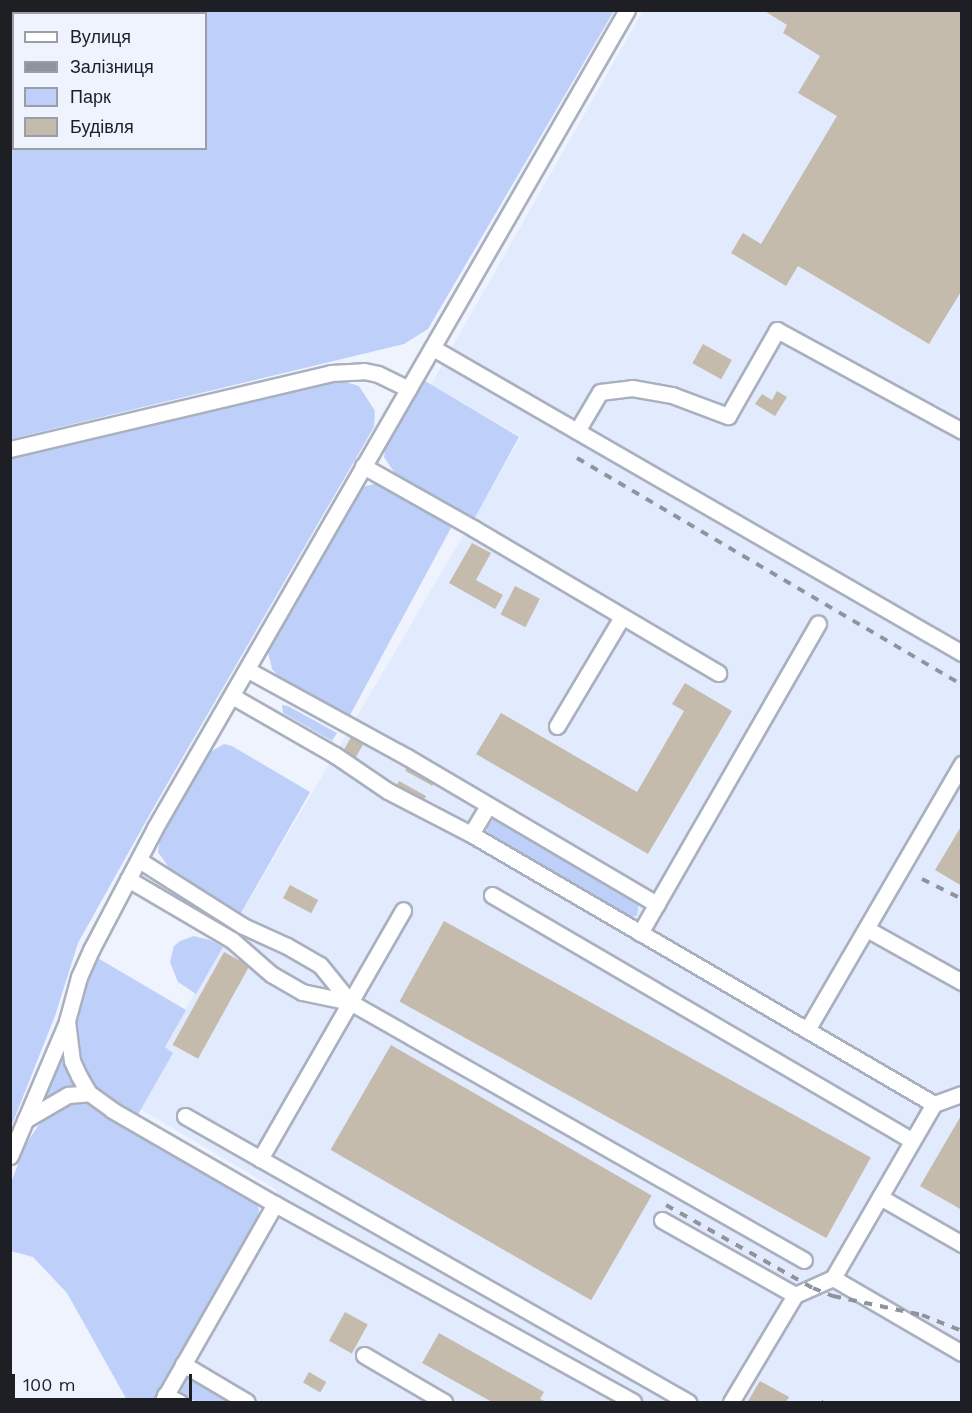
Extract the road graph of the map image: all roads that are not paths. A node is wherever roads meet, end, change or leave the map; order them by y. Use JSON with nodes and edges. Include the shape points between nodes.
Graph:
{"nodes":[{"id":1,"x":627,"y":10,"type":"edge"},
{"id":2,"x":433,"y":348,"type":"junction"},
{"id":3,"x":409,"y":389,"type":"junction"},
{"id":4,"x":577,"y":431,"type":"junction"},
{"id":5,"x":962,"y":431,"type":"edge"},
{"id":6,"x":10,"y":449,"type":"edge"},
{"id":7,"x":363,"y":466,"type":"junction"},
{"id":8,"x":622,"y":617,"type":"junction"},
{"id":9,"x":818,"y":624,"type":"dead end"},
{"id":10,"x":962,"y":653,"type":"edge"},
{"id":11,"x":248,"y":670,"type":"junction"},
{"id":12,"x":718,"y":673,"type":"dead end"},
{"id":13,"x":232,"y":696,"type":"junction"},
{"id":14,"x":557,"y":726,"type":"dead end"},
{"id":15,"x":962,"y":764,"type":"edge"},
{"id":16,"x":488,"y":806,"type":"junction"},
{"id":17,"x":471,"y":834,"type":"junction"},
{"id":18,"x":139,"y":860,"type":"junction"},
{"id":19,"x":128,"y":879,"type":"junction"},
{"id":20,"x":492,"y":895,"type":"dead end"},
{"id":21,"x":657,"y":904,"type":"junction"},
{"id":22,"x":404,"y":910,"type":"dead end"},
{"id":23,"x":867,"y":929,"type":"junction"},
{"id":24,"x":640,"y":933,"type":"junction"},
{"id":25,"x":962,"y":982,"type":"edge"},
{"id":26,"x":350,"y":1002,"type":"junction"},
{"id":27,"x":67,"y":1021,"type":"junction"},
{"id":28,"x":807,"y":1030,"type":"junction"},
{"id":29,"x":89,"y":1093,"type":"junction"},
{"id":30,"x":962,"y":1094,"type":"edge"},
{"id":31,"x":934,"y":1104,"type":"junction"},
{"id":32,"x":185,"y":1116,"type":"dead end"},
{"id":33,"x":25,"y":1120,"type":"junction"},
{"id":34,"x":912,"y":1140,"type":"junction"},
{"id":35,"x":10,"y":1156,"type":"edge"},
{"id":36,"x":260,"y":1159,"type":"junction"},
{"id":37,"x":880,"y":1197,"type":"junction"},
{"id":38,"x":275,"y":1204,"type":"junction"},
{"id":39,"x":662,"y":1220,"type":"dead end"},
{"id":40,"x":962,"y":1244,"type":"edge"},
{"id":41,"x":804,"y":1260,"type":"dead end"},
{"id":42,"x":833,"y":1278,"type":"junction"},
{"id":43,"x":795,"y":1295,"type":"junction"},
{"id":44,"x":962,"y":1353,"type":"edge"},
{"id":45,"x":364,"y":1355,"type":"dead end"},
{"id":46,"x":183,"y":1364,"type":"junction"},
{"id":47,"x":169,"y":1400,"type":"edge"},
{"id":48,"x":435,"y":1400,"type":"edge"},
{"id":49,"x":247,"y":1402,"type":"edge"},
{"id":50,"x":633,"y":1402,"type":"edge"},
{"id":51,"x":688,"y":1402,"type":"edge"},
{"id":52,"x":731,"y":1402,"type":"edge"}],
"edges":[{"from":1,"to":2,"type":"street"},
{"from":2,"to":3,"type":"street"},
{"from":2,"to":4,"type":"street"},
{"from":3,"to":6,"type":"street","via":[[364,371],[331,373]]},
{"from":3,"to":7,"type":"street"},
{"from":4,"to":5,"type":"street","via":[[600,392],[632,388],[672,395],[728,416],[777,330]]},
{"from":4,"to":10,"type":"street"},
{"from":7,"to":8,"type":"street"},
{"from":7,"to":11,"type":"street"},
{"from":8,"to":12,"type":"street"},
{"from":8,"to":14,"type":"street"},
{"from":9,"to":21,"type":"street"},
{"from":11,"to":13,"type":"street"},
{"from":11,"to":16,"type":"street"},
{"from":13,"to":17,"type":"street","via":[[335,755],[388,791]]},
{"from":13,"to":18,"type":"street"},
{"from":15,"to":23,"type":"street"},
{"from":16,"to":17,"type":"street"},
{"from":16,"to":21,"type":"street"},
{"from":17,"to":24,"type":"street"},
{"from":18,"to":19,"type":"street"},
{"from":18,"to":26,"type":"street","via":[[243,926],[320,965]]},
{"from":19,"to":26,"type":"street","via":[[232,940],[271,975],[302,992]]},
{"from":19,"to":27,"type":"street","via":[[91,950]]},
{"from":20,"to":34,"type":"street"},
{"from":21,"to":24,"type":"street"},
{"from":22,"to":26,"type":"street"},
{"from":23,"to":25,"type":"street"},
{"from":23,"to":28,"type":"street"},
{"from":24,"to":28,"type":"street"},
{"from":26,"to":36,"type":"street"},
{"from":26,"to":41,"type":"street"},
{"from":27,"to":29,"type":"street","via":[[72,1062]]},
{"from":27,"to":33,"type":"street"},
{"from":28,"to":31,"type":"street"},
{"from":29,"to":33,"type":"street","via":[[68,1095]]},
{"from":29,"to":38,"type":"street"},
{"from":30,"to":31,"type":"street"},
{"from":31,"to":34,"type":"street"},
{"from":32,"to":36,"type":"street"},
{"from":33,"to":35,"type":"street"},
{"from":34,"to":37,"type":"street"},
{"from":36,"to":51,"type":"street"},
{"from":37,"to":40,"type":"street"},
{"from":37,"to":42,"type":"street"},
{"from":38,"to":46,"type":"street"},
{"from":38,"to":50,"type":"street"},
{"from":39,"to":43,"type":"street"},
{"from":42,"to":43,"type":"street"},
{"from":42,"to":44,"type":"street"},
{"from":43,"to":52,"type":"street"},
{"from":45,"to":48,"type":"street"},
{"from":46,"to":47,"type":"street"},
{"from":46,"to":49,"type":"street"}]}
